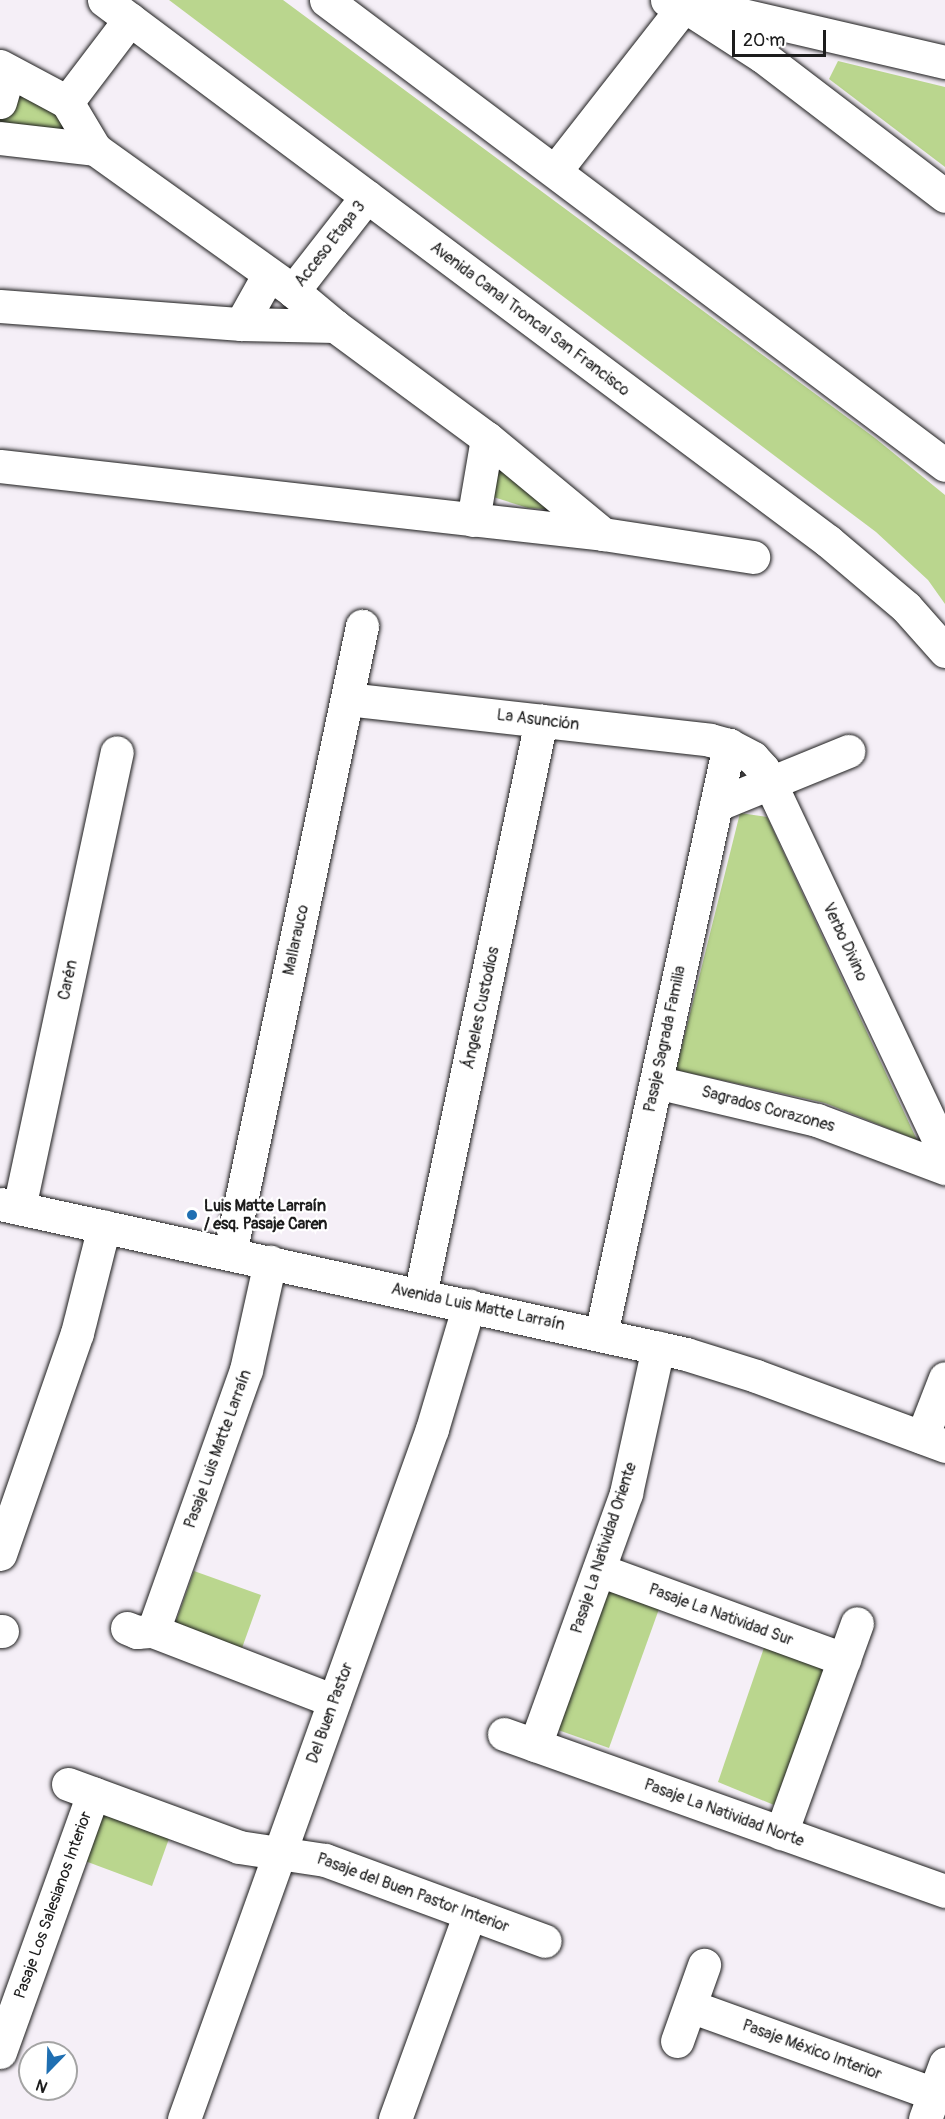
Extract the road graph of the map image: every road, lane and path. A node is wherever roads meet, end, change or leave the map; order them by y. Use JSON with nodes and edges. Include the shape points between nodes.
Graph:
{"nodes":[{"id":1,"x":104,"y":0,"type":"edge"},
{"id":2,"x":326,"y":0,"type":"edge"},
{"id":3,"x":680,"y":6,"type":"edge"},
{"id":4,"x":130,"y":19,"type":"junction"},
{"id":5,"x":945,"y":62,"type":"edge"},
{"id":6,"x":4,"y":69,"type":"edge"},
{"id":7,"x":0,"y":102,"type":"edge"},
{"id":8,"x":67,"y":102,"type":"junction"},
{"id":9,"x":0,"y":138,"type":"edge"},
{"id":10,"x":95,"y":149,"type":"junction"},
{"id":11,"x":555,"y":171,"type":"junction"},
{"id":12,"x":366,"y":196,"type":"junction"},
{"id":13,"x":945,"y":196,"type":"edge"},
{"id":14,"x":281,"y":282,"type":"junction"},
{"id":15,"x":0,"y":306,"type":"edge"},
{"id":16,"x":241,"y":324,"type":"junction"},
{"id":17,"x":335,"y":326,"type":"junction"},
{"id":18,"x":487,"y":438,"type":"junction"},
{"id":19,"x":945,"y":465,"type":"edge"},
{"id":20,"x":0,"y":466,"type":"edge"},
{"id":21,"x":473,"y":520,"type":"junction"},
{"id":22,"x":603,"y":534,"type":"junction"},
{"id":23,"x":753,"y":557,"type":"dead end"},
{"id":24,"x":362,"y":626,"type":"dead end"},
{"id":25,"x":945,"y":651,"type":"edge"},
{"id":26,"x":347,"y":699,"type":"junction"},
{"id":27,"x":541,"y":721,"type":"junction"},
{"id":28,"x":729,"y":745,"type":"junction"},
{"id":29,"x":848,"y":751,"type":"dead end"},
{"id":30,"x":117,"y":752,"type":"dead end"},
{"id":31,"x":770,"y":783,"type":"junction"},
{"id":32,"x":716,"y":805,"type":"junction"},
{"id":33,"x":656,"y":1082,"type":"junction"},
{"id":34,"x":945,"y":1154,"type":"edge"},
{"id":35,"x":945,"y":1168,"type":"edge"},
{"id":36,"x":10,"y":1206,"type":"edge"},
{"id":37,"x":104,"y":1226,"type":"junction"},
{"id":38,"x":230,"y":1253,"type":"junction"},
{"id":39,"x":270,"y":1262,"type":"junction"},
{"id":40,"x":420,"y":1294,"type":"junction"},
{"id":41,"x":469,"y":1305,"type":"junction"},
{"id":42,"x":601,"y":1334,"type":"junction"},
{"id":43,"x":657,"y":1347,"type":"junction"},
{"id":44,"x":945,"y":1378,"type":"edge"},
{"id":45,"x":934,"y":1442,"type":"edge"},
{"id":46,"x":0,"y":1554,"type":"edge"},
{"id":47,"x":599,"y":1570,"type":"junction"},
{"id":48,"x":856,"y":1623,"type":"dead end"},
{"id":49,"x":844,"y":1659,"type":"junction"},
{"id":50,"x":334,"y":1701,"type":"junction"},
{"id":51,"x":504,"y":1734,"type":"dead end"},
{"id":52,"x":536,"y":1745,"type":"junction"},
{"id":53,"x":780,"y":1833,"type":"junction"},
{"id":54,"x":279,"y":1853,"type":"junction"},
{"id":55,"x":945,"y":1891,"type":"edge"},
{"id":56,"x":470,"y":1913,"type":"junction"},
{"id":57,"x":545,"y":1941,"type":"dead end"},
{"id":58,"x":704,"y":1965,"type":"dead end"},
{"id":59,"x":690,"y":2006,"type":"junction"},
{"id":60,"x":677,"y":2041,"type":"dead end"},
{"id":61,"x":0,"y":2052,"type":"edge"},
{"id":62,"x":945,"y":2064,"type":"edge"},
{"id":63,"x":929,"y":2107,"type":"edge"},
{"id":64,"x":184,"y":2119,"type":"edge"},
{"id":65,"x":395,"y":2119,"type":"edge"}],
"edges":[{"from":1,"to":4,"type":"street","name":"Avenida Canal Troncal San Francisco"},
{"from":2,"to":11,"type":"street"},
{"from":3,"to":5,"type":"street","via":[[734,13]]},
{"from":3,"to":11,"type":"street"},
{"from":3,"to":13,"type":"street","via":[[762,56]]},
{"from":4,"to":8,"type":"street"},
{"from":4,"to":12,"type":"street","name":"Avenida Canal Troncal San Francisco"},
{"from":6,"to":7,"type":"street"},
{"from":6,"to":8,"type":"street"},
{"from":8,"to":10,"type":"street"},
{"from":9,"to":10,"type":"street"},
{"from":10,"to":14,"type":"street"},
{"from":11,"to":19,"type":"street"},
{"from":12,"to":14,"type":"street","name":"Acceso Etapa 3"},
{"from":12,"to":25,"type":"street","name":"Avenida Canal Troncal San Francisco","via":[[828,541],[906,607]]},
{"from":14,"to":16,"type":"street","name":"Acceso Etapa 3"},
{"from":14,"to":17,"type":"street"},
{"from":15,"to":16,"type":"street"},
{"from":16,"to":17,"type":"street"},
{"from":17,"to":18,"type":"street"},
{"from":18,"to":21,"type":"street"},
{"from":18,"to":22,"type":"street"},
{"from":20,"to":21,"type":"street"},
{"from":21,"to":22,"type":"street"},
{"from":22,"to":23,"type":"street"},
{"from":24,"to":26,"type":"street","name":"Mallarauco"},
{"from":26,"to":27,"type":"street","name":"La Asunción"},
{"from":26,"to":38,"type":"street","name":"Mallarauco"},
{"from":27,"to":28,"type":"street","name":"La Asunción"},
{"from":27,"to":40,"type":"street","name":"Ángeles Custodios"},
{"from":28,"to":31,"type":"street","name":"Verbo Divino","via":[[753,758]]},
{"from":28,"to":32,"type":"street","name":"Pasaje Sagrada Familia"},
{"from":29,"to":31,"type":"street"},
{"from":30,"to":36,"type":"street","name":"Carén"},
{"from":31,"to":32,"type":"street"},
{"from":31,"to":34,"type":"street","name":"Verbo Divino"},
{"from":32,"to":33,"type":"street","name":"Pasaje Sagrada Familia"},
{"from":33,"to":35,"type":"street","name":"Sagrados Corazones","via":[[817,1119]]},
{"from":33,"to":42,"type":"street","name":"Pasaje Sagrada Familia"},
{"from":36,"to":37,"type":"street","name":"Avenida Luis Matte Larraín"},
{"from":37,"to":38,"type":"street","name":"Avenida Luis Matte Larraín"},
{"from":37,"to":46,"type":"street","via":[[77,1333]]},
{"from":38,"to":39,"type":"street","name":"Avenida Luis Matte Larraín"},
{"from":39,"to":40,"type":"street","name":"Avenida Luis Matte Larraín"},
{"from":39,"to":50,"type":"street","name":"Pasaje Luis Matte Larraín","via":[[246,1371],[140,1630]]},
{"from":40,"to":41,"type":"street","name":"Avenida Luis Matte Larraín"},
{"from":41,"to":42,"type":"street","name":"Avenida Luis Matte Larraín"},
{"from":41,"to":50,"type":"street","name":"Del Buen Pastor","via":[[432,1429]]},
{"from":42,"to":43,"type":"street","name":"Avenida Luis Matte Larraín"},
{"from":43,"to":45,"type":"street","name":"Avenida Luis Matte Larraín","via":[[756,1376]]},
{"from":43,"to":47,"type":"street","name":"Pasaje La Natividad Oriente","via":[[626,1493]]},
{"from":44,"to":45,"type":"street"},
{"from":47,"to":49,"type":"street","name":"Pasaje La Natividad Sur"},
{"from":47,"to":52,"type":"street","name":"Pasaje La Natividad Oriente"},
{"from":48,"to":49,"type":"street"},
{"from":49,"to":53,"type":"street"},
{"from":50,"to":54,"type":"street","name":"Del Buen Pastor"},
{"from":51,"to":52,"type":"street","name":"Pasaje La Natividad Norte"},
{"from":52,"to":53,"type":"street","name":"Pasaje La Natividad Norte"},
{"from":53,"to":55,"type":"street","name":"Pasaje La Natividad Norte"},
{"from":54,"to":56,"type":"street","name":"Pasaje del Buen Pastor Interior","via":[[325,1860]]},
{"from":54,"to":61,"type":"street","name":"Pasaje Los Salesianos Interior","via":[[239,1847],[81,1788]]},
{"from":54,"to":64,"type":"street","name":"Del Buen Pastor"},
{"from":56,"to":57,"type":"street","name":"Pasaje del Buen Pastor Interior"},
{"from":56,"to":65,"type":"street"},
{"from":58,"to":59,"type":"street"},
{"from":59,"to":60,"type":"street"},
{"from":59,"to":63,"type":"street","name":"Pasaje México Interior"},
{"from":62,"to":63,"type":"street"}]}
